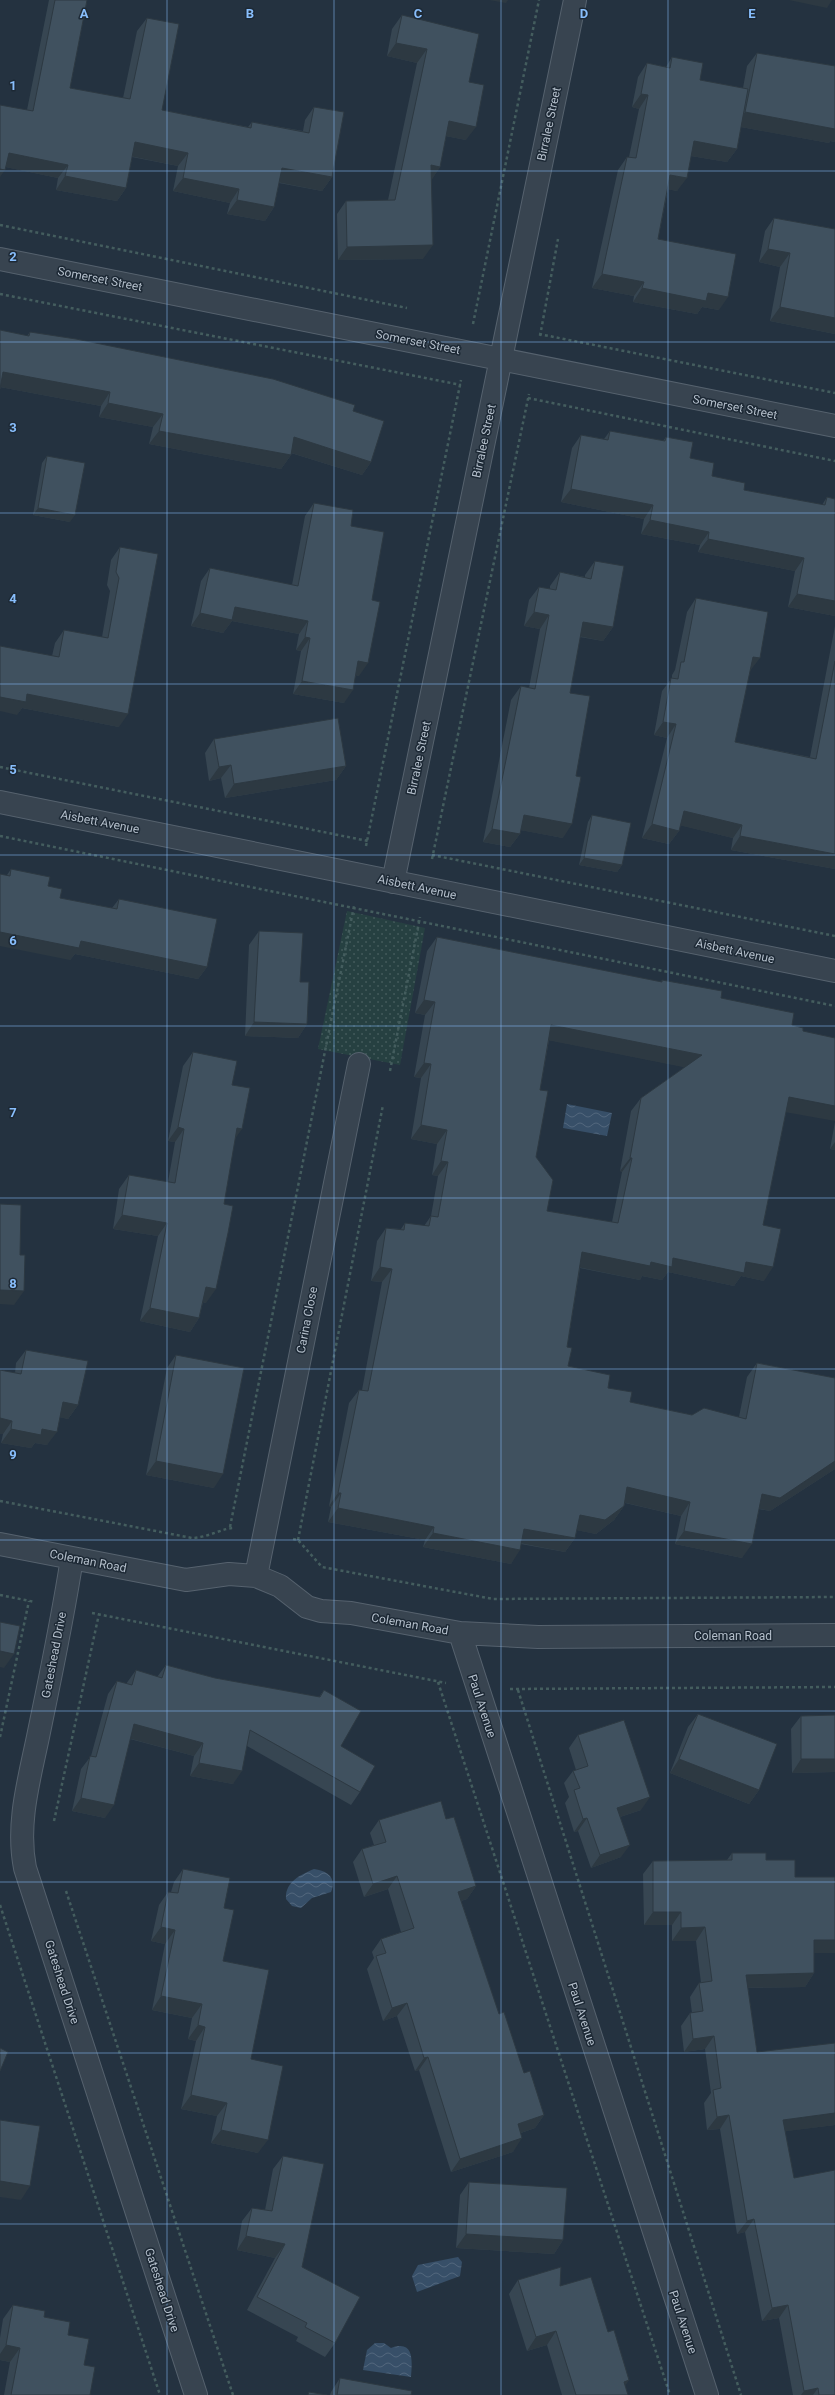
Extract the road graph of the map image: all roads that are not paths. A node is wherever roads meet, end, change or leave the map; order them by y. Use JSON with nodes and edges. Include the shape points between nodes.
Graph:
{"nodes":[{"id":1,"x":574,"y":0,"type":"edge"},
{"id":2,"x":0,"y":259,"type":"edge"},
{"id":3,"x":500,"y":360,"type":"junction"},
{"id":4,"x":835,"y":426,"type":"edge"},
{"id":5,"x":0,"y":802,"type":"edge"},
{"id":6,"x":394,"y":882,"type":"junction"},
{"id":7,"x":835,"y":971,"type":"edge"},
{"id":8,"x":359,"y":1064,"type":"dead end"},
{"id":9,"x":0,"y":1544,"type":"edge"},
{"id":10,"x":72,"y":1558,"type":"junction"},
{"id":11,"x":256,"y":1576,"type":"junction"},
{"id":12,"x":460,"y":1633,"type":"junction"},
{"id":13,"x":835,"y":1635,"type":"edge"},
{"id":14,"x":196,"y":2395,"type":"edge"},
{"id":15,"x":707,"y":2395,"type":"edge"}],
"edges":[{"from":1,"to":3,"type":"street","name":"Birralee Street"},
{"from":2,"to":3,"type":"street","name":"Somerset Street"},
{"from":3,"to":4,"type":"street","name":"Somerset Street"},
{"from":3,"to":6,"type":"street","name":"Birralee Street"},
{"from":5,"to":6,"type":"street","name":"Aisbett Avenue"},
{"from":6,"to":7,"type":"street","name":"Aisbett Avenue"},
{"from":8,"to":11,"type":"street","name":"Carina Close"},
{"from":9,"to":10,"type":"street","name":"Coleman Road"},
{"from":10,"to":11,"type":"street","name":"Coleman Road","via":[[186,1580],[229,1574]]},
{"from":10,"to":14,"type":"street","name":"Gateshead Drive","via":[[22,1814],[21,1849],[24,1868]]},
{"from":11,"to":12,"type":"street","name":"Coleman Road","via":[[280,1586],[307,1607],[321,1611],[351,1613]]},
{"from":12,"to":13,"type":"street","name":"Coleman Road","via":[[538,1637]]},
{"from":12,"to":15,"type":"street","name":"Paul Avenue"}]}
